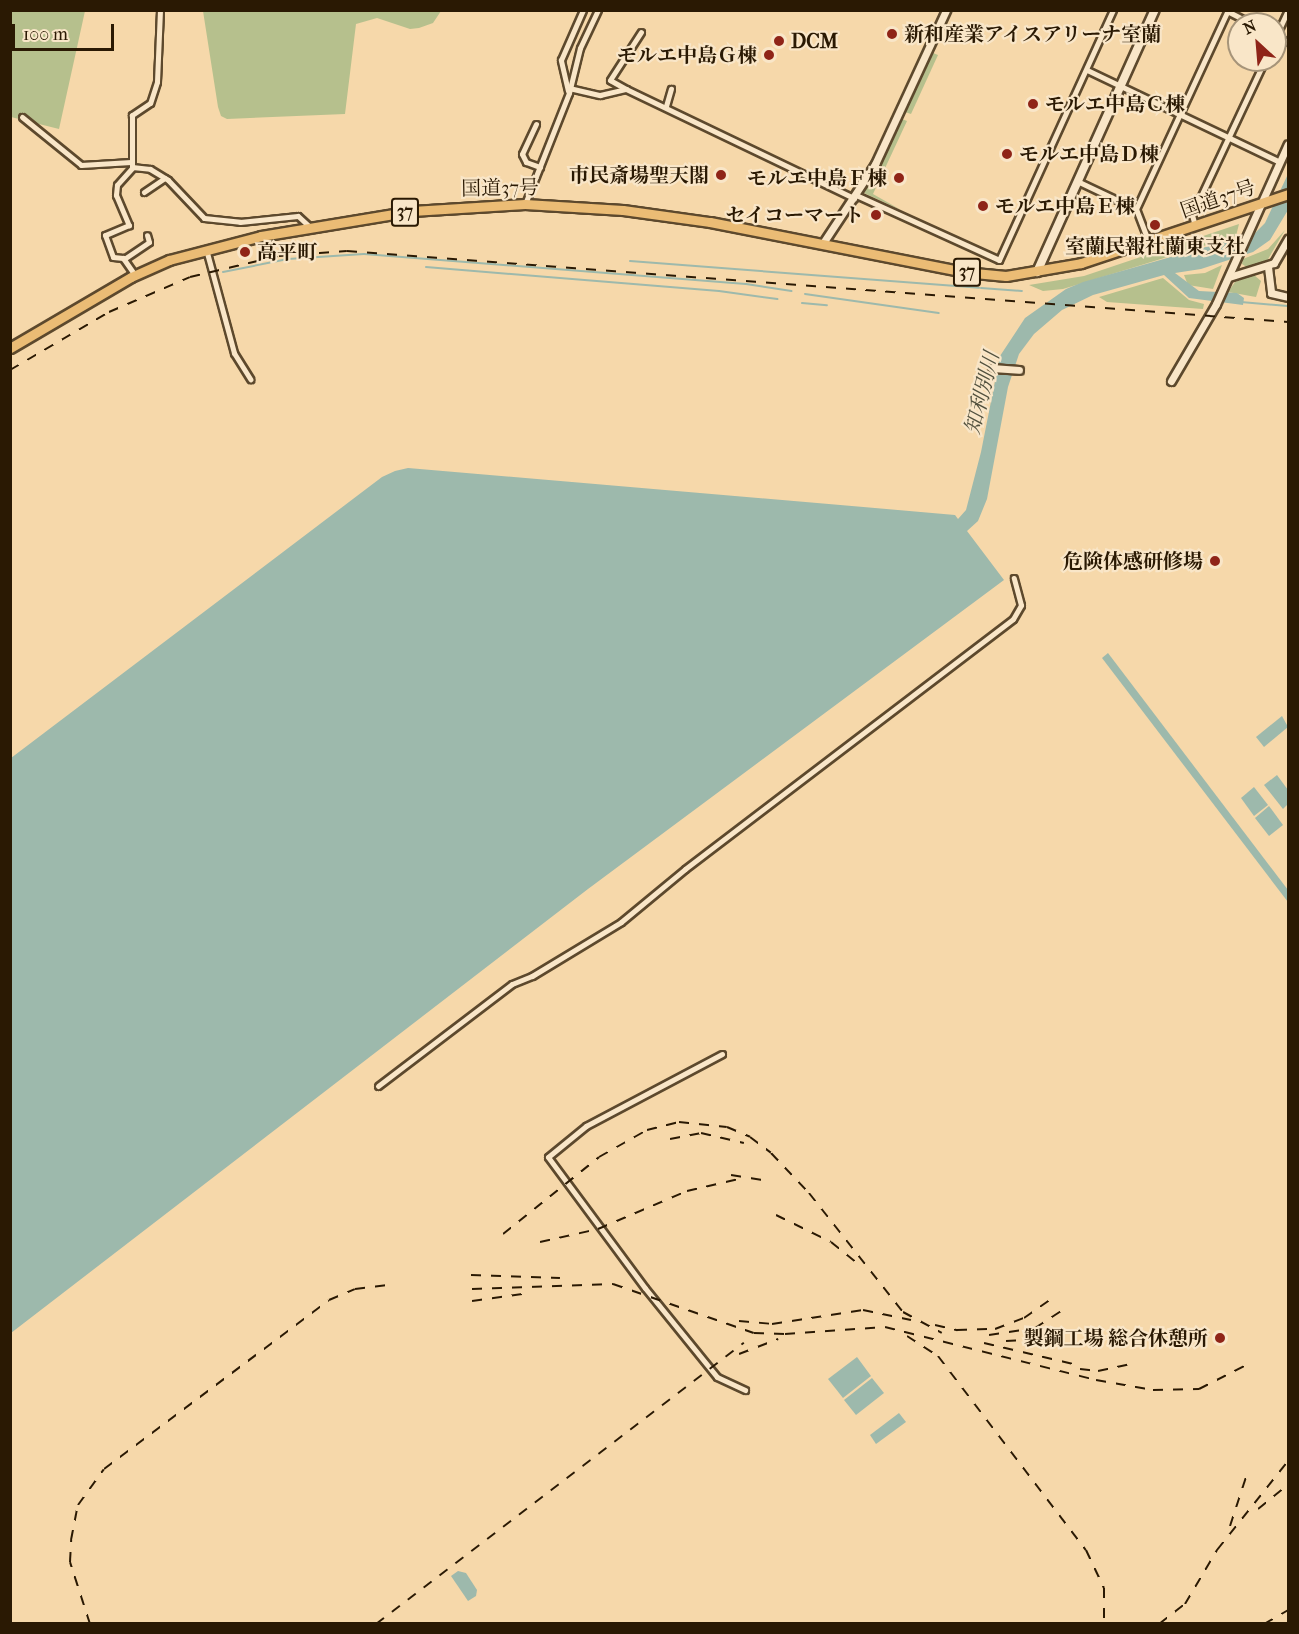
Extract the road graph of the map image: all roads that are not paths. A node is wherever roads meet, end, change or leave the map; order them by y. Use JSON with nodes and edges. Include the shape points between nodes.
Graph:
{"nodes":[{"id":1,"x":160,"y":10,"type":"edge"},
{"id":2,"x":583,"y":10,"type":"edge"},
{"id":3,"x":598,"y":10,"type":"edge"},
{"id":4,"x":946,"y":10,"type":"edge"},
{"id":5,"x":1113,"y":10,"type":"edge"},
{"id":6,"x":1155,"y":10,"type":"edge"},
{"id":7,"x":1227,"y":11,"type":"edge"},
{"id":8,"x":641,"y":32,"type":"dead end"},
{"id":9,"x":1087,"y":70,"type":"junction"},
{"id":10,"x":1259,"y":72,"type":"edge"},
{"id":11,"x":1121,"y":85,"type":"junction"},
{"id":12,"x":671,"y":89,"type":"dead end"},
{"id":13,"x":569,"y":90,"type":"junction"},
{"id":14,"x":626,"y":90,"type":"junction"},
{"id":15,"x":666,"y":106,"type":"junction"},
{"id":16,"x":1180,"y":113,"type":"junction"},
{"id":17,"x":22,"y":117,"type":"dead end"},
{"id":18,"x":536,"y":124,"type":"dead end"},
{"id":19,"x":1228,"y":136,"type":"junction"},
{"id":20,"x":1288,"y":144,"type":"edge"},
{"id":21,"x":1280,"y":162,"type":"junction"},
{"id":22,"x":132,"y":164,"type":"junction"},
{"id":23,"x":540,"y":167,"type":"junction"},
{"id":24,"x":165,"y":178,"type":"junction"},
{"id":25,"x":1077,"y":181,"type":"junction"},
{"id":26,"x":144,"y":192,"type":"dead end"},
{"id":27,"x":1288,"y":194,"type":"edge"},
{"id":28,"x":855,"y":197,"type":"junction"},
{"id":29,"x":1262,"y":203,"type":"junction"},
{"id":30,"x":525,"y":204,"type":"junction"},
{"id":31,"x":1136,"y":209,"type":"junction"},
{"id":32,"x":1195,"y":226,"type":"junction"},
{"id":33,"x":310,"y":227,"type":"junction"},
{"id":34,"x":147,"y":235,"type":"dead end"},
{"id":35,"x":1288,"y":239,"type":"edge"},
{"id":36,"x":1148,"y":241,"type":"junction"},
{"id":37,"x":823,"y":243,"type":"junction"},
{"id":38,"x":206,"y":249,"type":"junction"},
{"id":39,"x":124,"y":259,"type":"junction"},
{"id":40,"x":1268,"y":267,"type":"junction"},
{"id":41,"x":1037,"y":272,"type":"junction"},
{"id":42,"x":135,"y":275,"type":"junction"},
{"id":43,"x":1228,"y":277,"type":"junction"},
{"id":44,"x":1288,"y":297,"type":"edge"},
{"id":45,"x":10,"y":348,"type":"edge"},
{"id":46,"x":992,"y":368,"type":"dead end"},
{"id":47,"x":1019,"y":370,"type":"dead end"},
{"id":48,"x":250,"y":379,"type":"dead end"},
{"id":49,"x":1171,"y":381,"type":"dead end"},
{"id":50,"x":1014,"y":578,"type":"dead end"},
{"id":51,"x":722,"y":1054,"type":"dead end"},
{"id":52,"x":378,"y":1086,"type":"dead end"},
{"id":53,"x":745,"y":1390,"type":"dead end"}],
"edges":[{"from":1,"to":22,"type":"street","via":[[157,82],[150,103],[132,116]]},
{"from":2,"to":13,"type":"street","via":[[561,60],[561,76]]},
{"from":3,"to":13,"type":"street","via":[[580,48]]},
{"from":4,"to":28,"type":"street","via":[[881,153]]},
{"from":5,"to":9,"type":"street"},
{"from":6,"to":11,"type":"main road"},
{"from":7,"to":16,"type":"street"},
{"from":8,"to":14,"type":"street","via":[[610,80]]},
{"from":9,"to":11,"type":"street"},
{"from":9,"to":28,"type":"street","via":[[999,260]]},
{"from":10,"to":19,"type":"street"},
{"from":11,"to":16,"type":"street"},
{"from":11,"to":25,"type":"main road"},
{"from":12,"to":15,"type":"street"},
{"from":13,"to":14,"type":"street","via":[[600,96]]},
{"from":13,"to":23,"type":"street"},
{"from":14,"to":15,"type":"street"},
{"from":15,"to":28,"type":"street"},
{"from":16,"to":19,"type":"street"},
{"from":16,"to":31,"type":"street"},
{"from":17,"to":22,"type":"street","via":[[81,165]]},
{"from":18,"to":23,"type":"street","via":[[522,154],[526,162]]},
{"from":19,"to":21,"type":"street"},
{"from":19,"to":32,"type":"street","via":[[1192,215]]},
{"from":20,"to":21,"type":"street"},
{"from":21,"to":29,"type":"street"},
{"from":22,"to":24,"type":"street","via":[[150,168]]},
{"from":22,"to":39,"type":"street","via":[[117,185],[116,195],[129,225],[105,235],[112,257]]},
{"from":23,"to":30,"type":"street"},
{"from":24,"to":26,"type":"street"},
{"from":24,"to":33,"type":"street","via":[[204,218],[250,222],[298,216]]},
{"from":25,"to":31,"type":"street"},
{"from":25,"to":41,"type":"main road"},
{"from":27,"to":29,"type":"highway","name":"国道37号","number":"37"},
{"from":28,"to":37,"type":"street"},
{"from":29,"to":32,"type":"highway","name":"国道37号","number":"37"},
{"from":29,"to":43,"type":"street"},
{"from":30,"to":33,"type":"highway","name":"国道37号","number":"37","via":[[412,211]]},
{"from":30,"to":37,"type":"highway","name":"国道37号","number":"37","via":[[641,212]]},
{"from":31,"to":36,"type":"street"},
{"from":32,"to":36,"type":"highway","name":"国道37号","number":"37"},
{"from":33,"to":38,"type":"highway","name":"国道37号","number":"37"},
{"from":34,"to":39,"type":"street","via":[[149,242]]},
{"from":35,"to":40,"type":"street","via":[[1280,258]]},
{"from":36,"to":41,"type":"highway","name":"国道37号","number":"37"},
{"from":37,"to":41,"type":"highway","name":"国道37号","number":"37","via":[[972,273],[1006,276]]},
{"from":38,"to":42,"type":"highway","name":"国道37号","number":"37"},
{"from":38,"to":48,"type":"street","via":[[234,353]]},
{"from":39,"to":42,"type":"street"},
{"from":40,"to":43,"type":"street"},
{"from":40,"to":44,"type":"street","via":[[1271,293]]},
{"from":42,"to":45,"type":"highway","name":"国道37号","number":"37"},
{"from":43,"to":49,"type":"street"},
{"from":46,"to":47,"type":"street"},
{"from":50,"to":52,"type":"street","via":[[1021,605],[1013,620],[621,922],[512,984]]},
{"from":51,"to":53,"type":"street","via":[[586,1126],[548,1157],[717,1377]]}]}
